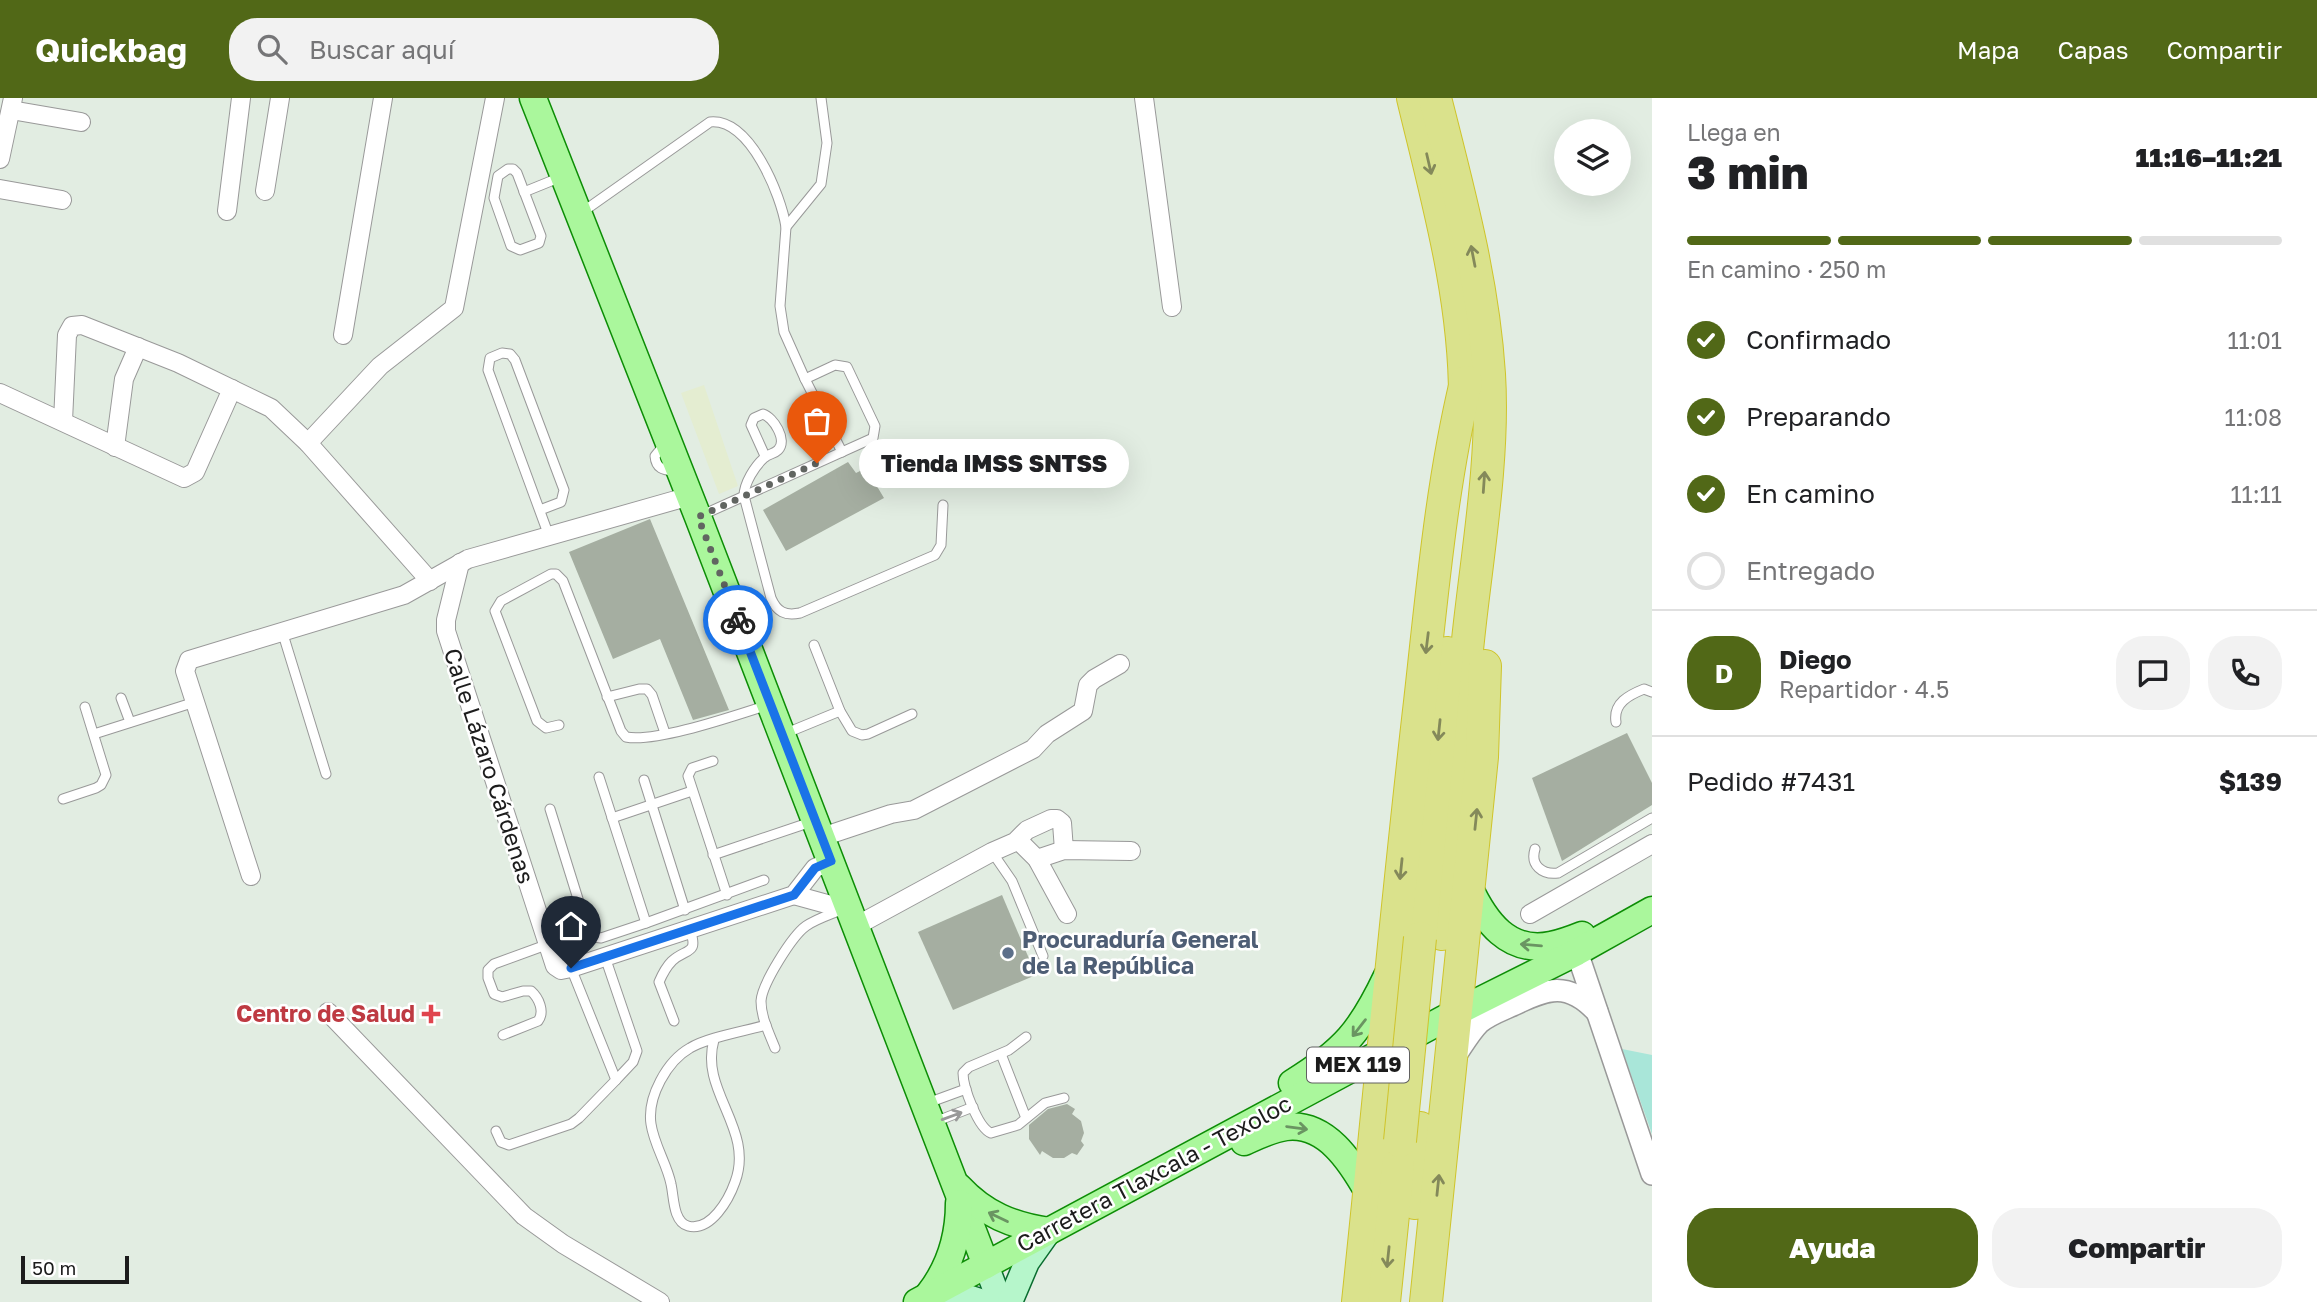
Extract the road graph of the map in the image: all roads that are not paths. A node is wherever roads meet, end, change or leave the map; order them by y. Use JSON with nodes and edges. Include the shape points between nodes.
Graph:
{"nodes":[{"id":1,"x":241,"y":98,"type":"edge"},
{"id":2,"x":280,"y":98,"type":"edge"},
{"id":3,"x":383,"y":98,"type":"edge"},
{"id":4,"x":495,"y":98,"type":"edge"},
{"id":5,"x":533,"y":98,"type":"edge"},
{"id":6,"x":821,"y":98,"type":"edge"},
{"id":7,"x":1144,"y":98,"type":"edge"},
{"id":8,"x":1413,"y":98,"type":"edge"},
{"id":9,"x":1436,"y":98,"type":"edge"},
{"id":10,"x":1454,"y":98,"type":"edge"},
{"id":11,"x":12,"y":104,"type":"edge"},
{"id":12,"x":81,"y":122,"type":"dead end"},
{"id":13,"x":0,"y":159,"type":"edge"},
{"id":14,"x":564,"y":176,"type":"junction"},
{"id":15,"x":0,"y":189,"type":"edge"},
{"id":16,"x":265,"y":191,"type":"dead end"},
{"id":17,"x":524,"y":192,"type":"junction"},
{"id":18,"x":62,"y":200,"type":"dead end"},
{"id":19,"x":227,"y":211,"type":"dead end"},
{"id":20,"x":579,"y":214,"type":"junction"},
{"id":21,"x":1465,"y":218,"type":"junction"},
{"id":22,"x":786,"y":227,"type":"junction"},
{"id":23,"x":1172,"y":307,"type":"dead end"},
{"id":24,"x":343,"y":335,"type":"dead end"},
{"id":25,"x":138,"y":346,"type":"junction"},
{"id":26,"x":805,"y":379,"type":"junction"},
{"id":27,"x":1465,"y":382,"type":"junction"},
{"id":28,"x":232,"y":390,"type":"junction"},
{"id":29,"x":0,"y":393,"type":"edge"},
{"id":30,"x":63,"y":421,"type":"junction"},
{"id":31,"x":308,"y":443,"type":"junction"},
{"id":32,"x":115,"y":447,"type":"junction"},
{"id":33,"x":842,"y":452,"type":"junction"},
{"id":34,"x":765,"y":456,"type":"junction"},
{"id":35,"x":690,"y":495,"type":"junction"},
{"id":36,"x":744,"y":496,"type":"junction"},
{"id":37,"x":943,"y":505,"type":"dead end"},
{"id":38,"x":540,"y":510,"type":"junction"},
{"id":39,"x":549,"y":536,"type":"junction"},
{"id":40,"x":1479,"y":550,"type":"junction"},
{"id":41,"x":460,"y":563,"type":"junction"},
{"id":42,"x":430,"y":581,"type":"junction"},
{"id":43,"x":282,"y":631,"type":"junction"},
{"id":44,"x":814,"y":645,"type":"dead end"},
{"id":45,"x":1120,"y":664,"type":"dead end"},
{"id":46,"x":1652,"y":692,"type":"edge"},
{"id":47,"x":607,"y":697,"type":"junction"},
{"id":48,"x":121,"y":698,"type":"dead end"},
{"id":49,"x":195,"y":702,"type":"junction"},
{"id":50,"x":770,"y":704,"type":"junction"},
{"id":51,"x":85,"y":708,"type":"dead end"},
{"id":52,"x":840,"y":711,"type":"junction"},
{"id":53,"x":912,"y":714,"type":"dead end"},
{"id":54,"x":130,"y":722,"type":"junction"},
{"id":55,"x":1616,"y":722,"type":"dead end"},
{"id":56,"x":559,"y":725,"type":"dead end"},
{"id":57,"x":665,"y":733,"type":"junction"},
{"id":58,"x":94,"y":734,"type":"junction"},
{"id":59,"x":783,"y":735,"type":"junction"},
{"id":60,"x":713,"y":761,"type":"dead end"},
{"id":61,"x":326,"y":774,"type":"dead end"},
{"id":62,"x":599,"y":777,"type":"dead end"},
{"id":63,"x":644,"y":780,"type":"dead end"},
{"id":64,"x":692,"y":791,"type":"junction"},
{"id":65,"x":63,"y":799,"type":"dead end"},
{"id":66,"x":651,"y":805,"type":"junction"},
{"id":67,"x":550,"y":809,"type":"dead end"},
{"id":68,"x":1652,"y":817,"type":"edge"},
{"id":69,"x":612,"y":818,"type":"junction"},
{"id":70,"x":823,"y":839,"type":"junction"},
{"id":71,"x":1018,"y":839,"type":"junction"},
{"id":72,"x":1652,"y":844,"type":"edge"},
{"id":73,"x":1535,"y":849,"type":"dead end"},
{"id":74,"x":1064,"y":850,"type":"junction"},
{"id":75,"x":1131,"y":851,"type":"dead end"},
{"id":76,"x":992,"y":852,"type":"junction"},
{"id":77,"x":713,"y":855,"type":"junction"},
{"id":78,"x":1037,"y":859,"type":"junction"},
{"id":79,"x":1564,"y":871,"type":"junction"},
{"id":80,"x":251,"y":876,"type":"dead end"},
{"id":81,"x":764,"y":880,"type":"dead end"},
{"id":82,"x":1469,"y":887,"type":"junction"},
{"id":83,"x":1575,"y":890,"type":"junction"},
{"id":84,"x":727,"y":895,"type":"junction"},
{"id":85,"x":794,"y":895,"type":"junction"},
{"id":86,"x":685,"y":910,"type":"junction"},
{"id":87,"x":851,"y":912,"type":"junction"},
{"id":88,"x":1648,"y":912,"type":"edge"},
{"id":89,"x":1530,"y":914,"type":"dead end"},
{"id":90,"x":1067,"y":915,"type":"dead end"},
{"id":91,"x":646,"y":923,"type":"junction"},
{"id":92,"x":690,"y":930,"type":"junction"},
{"id":93,"x":1431,"y":936,"type":"junction"},
{"id":94,"x":546,"y":945,"type":"junction"},
{"id":95,"x":1577,"y":952,"type":"junction"},
{"id":96,"x":1043,"y":956,"type":"dead end"},
{"id":97,"x":605,"y":957,"type":"junction"},
{"id":98,"x":1461,"y":967,"type":"junction"},
{"id":99,"x":571,"y":968,"type":"junction"},
{"id":100,"x":1391,"y":968,"type":"junction"},
{"id":101,"x":328,"y":1012,"type":"dead end"},
{"id":102,"x":1455,"y":1013,"type":"junction"},
{"id":103,"x":1598,"y":1013,"type":"junction"},
{"id":104,"x":674,"y":1021,"type":"dead end"},
{"id":105,"x":766,"y":1025,"type":"junction"},
{"id":106,"x":503,"y":1035,"type":"dead end"},
{"id":107,"x":1026,"y":1037,"type":"dead end"},
{"id":108,"x":714,"y":1040,"type":"junction"},
{"id":109,"x":775,"y":1048,"type":"dead end"},
{"id":110,"x":1382,"y":1052,"type":"junction"},
{"id":111,"x":1001,"y":1054,"type":"junction"},
{"id":112,"x":1452,"y":1061,"type":"junction"},
{"id":113,"x":616,"y":1080,"type":"junction"},
{"id":114,"x":966,"y":1089,"type":"junction"},
{"id":115,"x":1378,"y":1089,"type":"junction"},
{"id":116,"x":1446,"y":1095,"type":"junction"},
{"id":117,"x":1064,"y":1098,"type":"dead end"},
{"id":118,"x":973,"y":1107,"type":"junction"},
{"id":119,"x":927,"y":1114,"type":"junction"},
{"id":120,"x":1026,"y":1118,"type":"junction"},
{"id":121,"x":1236,"y":1130,"type":"junction"},
{"id":122,"x":496,"y":1131,"type":"dead end"},
{"id":123,"x":1410,"y":1134,"type":"junction"},
{"id":124,"x":1652,"y":1174,"type":"edge"},
{"id":125,"x":1141,"y":1181,"type":"junction"},
{"id":126,"x":957,"y":1184,"type":"junction"},
{"id":127,"x":1368,"y":1192,"type":"junction"},
{"id":128,"x":1049,"y":1231,"type":"junction"},
{"id":129,"x":986,"y":1265,"type":"junction"},
{"id":130,"x":922,"y":1299,"type":"edge"},
{"id":131,"x":660,"y":1302,"type":"edge"},
{"id":132,"x":984,"y":1302,"type":"edge"},
{"id":133,"x":1000,"y":1302,"type":"edge"},
{"id":134,"x":1010,"y":1302,"type":"edge"},
{"id":135,"x":1358,"y":1302,"type":"edge"},
{"id":136,"x":1384,"y":1302,"type":"edge"},
{"id":137,"x":1405,"y":1302,"type":"edge"},
{"id":138,"x":1426,"y":1302,"type":"edge"}],
"edges":[{"from":1,"to":19,"type":"street"},
{"from":2,"to":16,"type":"street"},
{"from":3,"to":24,"type":"street"},
{"from":4,"to":31,"type":"street","via":[[454,308],[380,366]]},
{"from":5,"to":14,"type":"main road"},
{"from":6,"to":22,"type":"lane","via":[[827,144],[821,184]]},
{"from":7,"to":23,"type":"street"},
{"from":8,"to":27,"type":"highway","one_way":true,"via":[[1450,251]]},
{"from":9,"to":21,"type":"highway"},
{"from":10,"to":21,"type":"highway","via":[[1465,167]]},
{"from":11,"to":12,"type":"street"},
{"from":11,"to":13,"type":"street"},
{"from":14,"to":17,"type":"lane"},
{"from":14,"to":20,"type":"main road"},
{"from":15,"to":18,"type":"street"},
{"from":17,"to":17,"type":"lane","via":[[542,239],[517,250],[511,246],[494,198],[498,176],[513,169]]},
{"from":20,"to":22,"type":"lane","via":[[704,125],[718,121],[733,128],[754,149],[771,181]]},
{"from":20,"to":35,"type":"main road"},
{"from":40,"to":21,"type":"highway","one_way":true,"via":[[1489,376]]},
{"from":22,"to":26,"type":"lane","via":[[781,318]]},
{"from":25,"to":28,"type":"street"},
{"from":25,"to":30,"type":"street","via":[[82,325],[72,326],[67,335]]},
{"from":25,"to":32,"type":"street","via":[[124,379]]},
{"from":26,"to":33,"type":"lane"},
{"from":26,"to":33,"type":"lane","via":[[835,365],[850,371],[876,430],[870,440]]},
{"from":27,"to":93,"type":"highway","one_way":true,"via":[[1465,451]]},
{"from":27,"to":100,"type":"highway","one_way":true,"via":[[1441,519]]},
{"from":28,"to":31,"type":"street","via":[[271,408]]},
{"from":28,"to":32,"type":"street","via":[[195,472],[188,477]]},
{"from":29,"to":30,"type":"street"},
{"from":30,"to":32,"type":"street"},
{"from":31,"to":42,"type":"street"},
{"from":33,"to":36,"type":"lane"},
{"from":34,"to":34,"type":"lane","via":[[781,442],[773,421],[763,414],[751,425]]},
{"from":34,"to":36,"type":"lane","via":[[746,483]]},
{"from":35,"to":36,"type":"lane"},
{"from":35,"to":39,"type":"street"},
{"from":35,"to":50,"type":"main road"},
{"from":36,"to":37,"type":"lane","via":[[771,598],[782,613],[791,615],[934,555],[942,539]]},
{"from":38,"to":38,"type":"lane","via":[[488,370],[490,358],[502,353],[515,360],[564,490],[561,502]]},
{"from":38,"to":39,"type":"lane"},
{"from":39,"to":41,"type":"street"},
{"from":82,"to":40,"type":"highway","one_way":true,"via":[[1485,697]]},
{"from":40,"to":93,"type":"highway"},
{"from":41,"to":42,"type":"street"},
{"from":41,"to":94,"type":"street","name":"Calle Lázaro Cárdenas","via":[[446,631]]},
{"from":42,"to":43,"type":"street","via":[[404,595]]},
{"from":43,"to":49,"type":"street","via":[[192,658],[185,671]]},
{"from":43,"to":61,"type":"lane"},
{"from":44,"to":52,"type":"lane"},
{"from":45,"to":70,"type":"street","via":[[1088,685],[1083,711],[1032,749],[914,810]]},
{"from":46,"to":55,"type":"lane","via":[[1644,690],[1622,700]]},
{"from":47,"to":56,"type":"lane","via":[[560,577],[547,575],[500,601],[496,614],[537,721],[546,728]]},
{"from":47,"to":57,"type":"lane","via":[[626,737]]},
{"from":47,"to":57,"type":"lane","via":[[647,690]]},
{"from":48,"to":54,"type":"lane"},
{"from":49,"to":54,"type":"lane"},
{"from":49,"to":80,"type":"street"},
{"from":50,"to":57,"type":"lane"},
{"from":50,"to":59,"type":"main road"},
{"from":51,"to":58,"type":"lane"},
{"from":52,"to":53,"type":"lane","via":[[852,731],[862,735]]},
{"from":52,"to":59,"type":"lane"},
{"from":54,"to":58,"type":"lane"},
{"from":58,"to":65,"type":"lane","via":[[104,780],[96,788]]},
{"from":59,"to":70,"type":"main road"},
{"from":60,"to":64,"type":"lane","via":[[689,772]]},
{"from":62,"to":69,"type":"lane"},
{"from":63,"to":66,"type":"lane"},
{"from":64,"to":66,"type":"lane"},
{"from":64,"to":77,"type":"lane"},
{"from":66,"to":69,"type":"lane"},
{"from":66,"to":86,"type":"lane"},
{"from":67,"to":91,"type":"lane","via":[[590,934],[601,938]]},
{"from":68,"to":79,"type":"lane"},
{"from":69,"to":91,"type":"lane"},
{"from":70,"to":77,"type":"lane"},
{"from":70,"to":85,"type":"street","via":[[815,868]]},
{"from":70,"to":87,"type":"main road"},
{"from":71,"to":74,"type":"street","via":[[1055,818],[1063,827]]},
{"from":71,"to":76,"type":"street"},
{"from":71,"to":78,"type":"street"},
{"from":72,"to":83,"type":"street"},
{"from":73,"to":79,"type":"lane","via":[[1533,859],[1540,870]]},
{"from":74,"to":75,"type":"street"},
{"from":74,"to":78,"type":"street"},
{"from":76,"to":87,"type":"street"},
{"from":76,"to":96,"type":"lane","via":[[1012,881]]},
{"from":77,"to":84,"type":"lane"},
{"from":78,"to":90,"type":"street"},
{"from":79,"to":83,"type":"lane"},
{"from":81,"to":84,"type":"lane"},
{"from":88,"to":82,"type":"main road","one_way":true,"via":[[1551,946],[1534,947],[1496,930]]},
{"from":82,"to":98,"type":"highway"},
{"from":83,"to":89,"type":"street"},
{"from":84,"to":86,"type":"lane"},
{"from":85,"to":87,"type":"street"},
{"from":85,"to":92,"type":"street"},
{"from":86,"to":91,"type":"lane"},
{"from":87,"to":105,"type":"lane","via":[[816,920],[801,930],[764,986],[761,1000]]},
{"from":87,"to":119,"type":"main road"},
{"from":88,"to":95,"type":"main road","name":"Carretera Tlaxcala - Texoloc","number":"MEX 119"},
{"from":92,"to":97,"type":"street"},
{"from":92,"to":104,"type":"lane","via":[[693,946],[672,961],[659,982]]},
{"from":93,"to":123,"type":"highway"},
{"from":94,"to":99,"type":"street","name":"Calle Lázaro Cárdenas","via":[[555,967]]},
{"from":94,"to":106,"type":"lane","via":[[488,970],[494,994],[502,998],[531,991],[542,1014],[538,1021]]},
{"from":95,"to":102,"type":"main road","name":"Carretera Tlaxcala - Texoloc","number":"MEX 119"},
{"from":95,"to":103,"type":"street"},
{"from":97,"to":99,"type":"street"},
{"from":97,"to":113,"type":"lane","via":[[637,1051]]},
{"from":98,"to":100,"type":"highway","via":[[1425,977]]},
{"from":98,"to":102,"type":"highway"},
{"from":99,"to":113,"type":"lane"},
{"from":100,"to":110,"type":"highway"},
{"from":100,"to":121,"type":"main road","one_way":true,"via":[[1369,1014],[1345,1045]]},
{"from":101,"to":131,"type":"street","via":[[524,1216]]},
{"from":102,"to":110,"type":"main road","name":"Carretera Tlaxcala - Texoloc","number":"MEX 119"},
{"from":102,"to":112,"type":"highway"},
{"from":103,"to":112,"type":"street","via":[[1571,992],[1537,993],[1479,1023]]},
{"from":103,"to":124,"type":"street"},
{"from":105,"to":108,"type":"lane"},
{"from":105,"to":109,"type":"lane"},
{"from":107,"to":111,"type":"lane"},
{"from":108,"to":108,"type":"lane","via":[[693,1046],[679,1057],[656,1087],[650,1111],[677,1215],[685,1226],[692,1227],[716,1215],[738,1172],[739,1147],[710,1066]]},
{"from":110,"to":115,"type":"highway"},
{"from":110,"to":121,"type":"main road","name":"Carretera Tlaxcala - Texoloc","number":"MEX 119"},
{"from":111,"to":114,"type":"lane","via":[[965,1070]]},
{"from":111,"to":120,"type":"lane"},
{"from":112,"to":116,"type":"highway"},
{"from":113,"to":122,"type":"lane","via":[[571,1124],[509,1145],[501,1142]]},
{"from":114,"to":118,"type":"lane"},
{"from":114,"to":119,"type":"lane"},
{"from":115,"to":116,"type":"highway","via":[[1390,1072],[1403,1068],[1427,1075]]},
{"from":115,"to":127,"type":"highway"},
{"from":138,"to":116,"type":"highway","one_way":true},
{"from":117,"to":120,"type":"lane","via":[[1045,1103]]},
{"from":119,"to":118,"type":"lane","one_way":true},
{"from":118,"to":120,"type":"lane","via":[[984,1130],[991,1133]]},
{"from":119,"to":126,"type":"main road"},
{"from":121,"to":125,"type":"main road","name":"Carretera Tlaxcala - Texoloc","number":"MEX 119"},
{"from":123,"to":136,"type":"highway","one_way":true},
{"from":123,"to":137,"type":"highway"},
{"from":125,"to":127,"type":"main road","one_way":true,"via":[[1272,1130],[1299,1127],[1340,1149]]},
{"from":125,"to":128,"type":"main road","name":"Carretera Tlaxcala - Texoloc","number":"MEX 119"},
{"from":128,"to":126,"type":"main road","one_way":true,"via":[[998,1217]]},
{"from":126,"to":129,"type":"main road"},
{"from":126,"to":130,"type":"main road","via":[[955,1244],[940,1281]]},
{"from":127,"to":135,"type":"highway"},
{"from":128,"to":129,"type":"main road","name":"Carretera Tlaxcala - Texoloc","number":"MEX 119"},
{"from":128,"to":134,"type":"main road","via":[[1027,1262]]},
{"from":129,"to":130,"type":"main road","name":"Carretera Tlaxcala - Texoloc","number":"MEX 119"},
{"from":129,"to":133,"type":"main road"},
{"from":130,"to":132,"type":"main road","via":[[961,1295]]}]}
